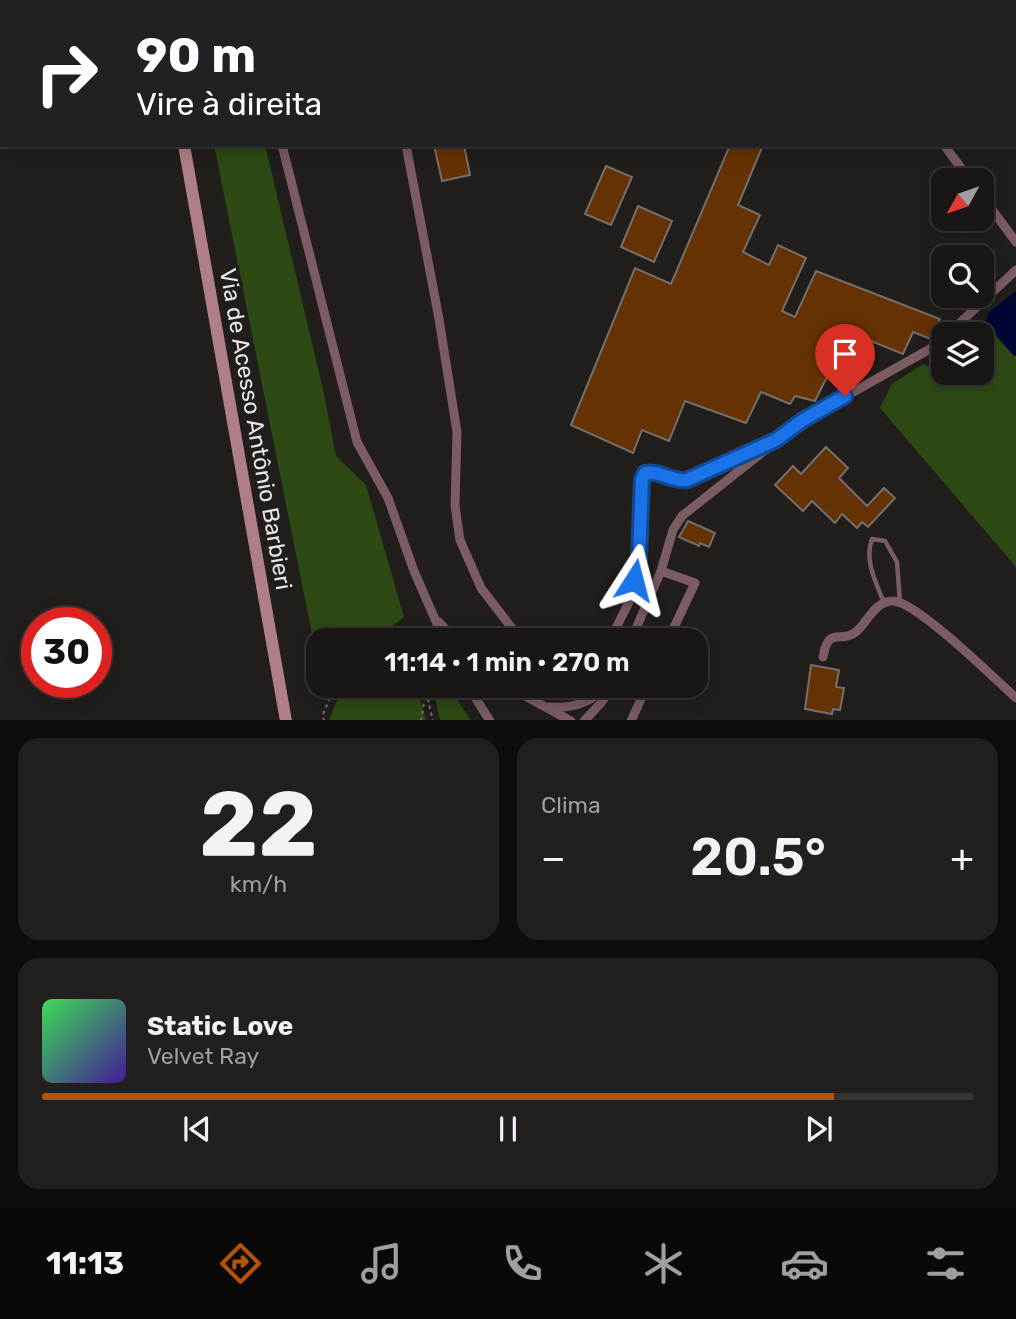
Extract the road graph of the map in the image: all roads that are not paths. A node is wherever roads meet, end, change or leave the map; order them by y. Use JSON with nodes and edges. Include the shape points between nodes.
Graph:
{"nodes":[{"id":1,"x":184,"y":147,"type":"edge"},
{"id":2,"x":283,"y":147,"type":"edge"},
{"id":3,"x":406,"y":147,"type":"edge"},
{"id":4,"x":945,"y":147,"type":"edge"},
{"id":5,"x":961,"y":168,"type":"edge"},
{"id":6,"x":994,"y":212,"type":"edge"},
{"id":7,"x":1016,"y":242,"type":"edge"},
{"id":8,"x":1016,"y":270,"type":"edge"},
{"id":9,"x":961,"y":322,"type":"edge"},
{"id":10,"x":931,"y":348,"type":"edge"},
{"id":11,"x":776,"y":440,"type":"junction"},
{"id":12,"x":661,"y":571,"type":"junction"},
{"id":13,"x":884,"y":603,"type":"junction"},
{"id":14,"x":900,"y":603,"type":"junction"},
{"id":15,"x":433,"y":615,"type":"junction"},
{"id":16,"x":439,"y":628,"type":"edge"},
{"id":17,"x":445,"y":628,"type":"edge"},
{"id":18,"x":512,"y":628,"type":"edge"},
{"id":19,"x":616,"y":628,"type":"edge"},
{"id":20,"x":636,"y":628,"type":"edge"},
{"id":21,"x":674,"y":628,"type":"edge"},
{"id":22,"x":823,"y":657,"type":"dead end"},
{"id":23,"x":475,"y":698,"type":"edge"},
{"id":24,"x":529,"y":698,"type":"edge"},
{"id":25,"x":591,"y":698,"type":"edge"},
{"id":26,"x":603,"y":698,"type":"edge"},
{"id":27,"x":641,"y":698,"type":"edge"},
{"id":28,"x":1016,"y":698,"type":"edge"},
{"id":29,"x":545,"y":707,"type":"junction"},
{"id":30,"x":286,"y":720,"type":"edge"},
{"id":31,"x":489,"y":720,"type":"edge"},
{"id":32,"x":571,"y":720,"type":"edge"},
{"id":33,"x":584,"y":720,"type":"edge"},
{"id":34,"x":631,"y":720,"type":"edge"}],
"edges":[{"from":1,"to":30,"type":"main road","name":"Via de Acesso Antônio Barbieri"},
{"from":2,"to":15,"type":"street","via":[[357,442],[388,498]]},
{"from":3,"to":18,"type":"street","via":[[457,432],[455,506],[460,540],[481,588]]},
{"from":4,"to":5,"type":"street"},
{"from":6,"to":7,"type":"street"},
{"from":8,"to":9,"type":"street"},
{"from":10,"to":11,"type":"street"},
{"from":11,"to":12,"type":"street","via":[[682,516]]},
{"from":11,"to":19,"type":"street","via":[[687,480],[653,472],[643,475],[639,558],[629,602]]},
{"from":12,"to":20,"type":"street"},
{"from":12,"to":21,"type":"street","via":[[695,583]]},
{"from":13,"to":14,"type":"street"},
{"from":13,"to":14,"type":"lane","via":[[869,558],[872,539],[885,541],[897,562]]},
{"from":13,"to":22,"type":"street","via":[[852,634],[830,639]]},
{"from":14,"to":28,"type":"street","via":[[929,621]]},
{"from":15,"to":16,"type":"street"},
{"from":15,"to":17,"type":"street"},
{"from":23,"to":31,"type":"street"},
{"from":24,"to":29,"type":"street"},
{"from":25,"to":29,"type":"street","via":[[581,705]]},
{"from":26,"to":33,"type":"street"},
{"from":27,"to":34,"type":"street"},
{"from":29,"to":32,"type":"street"}]}
